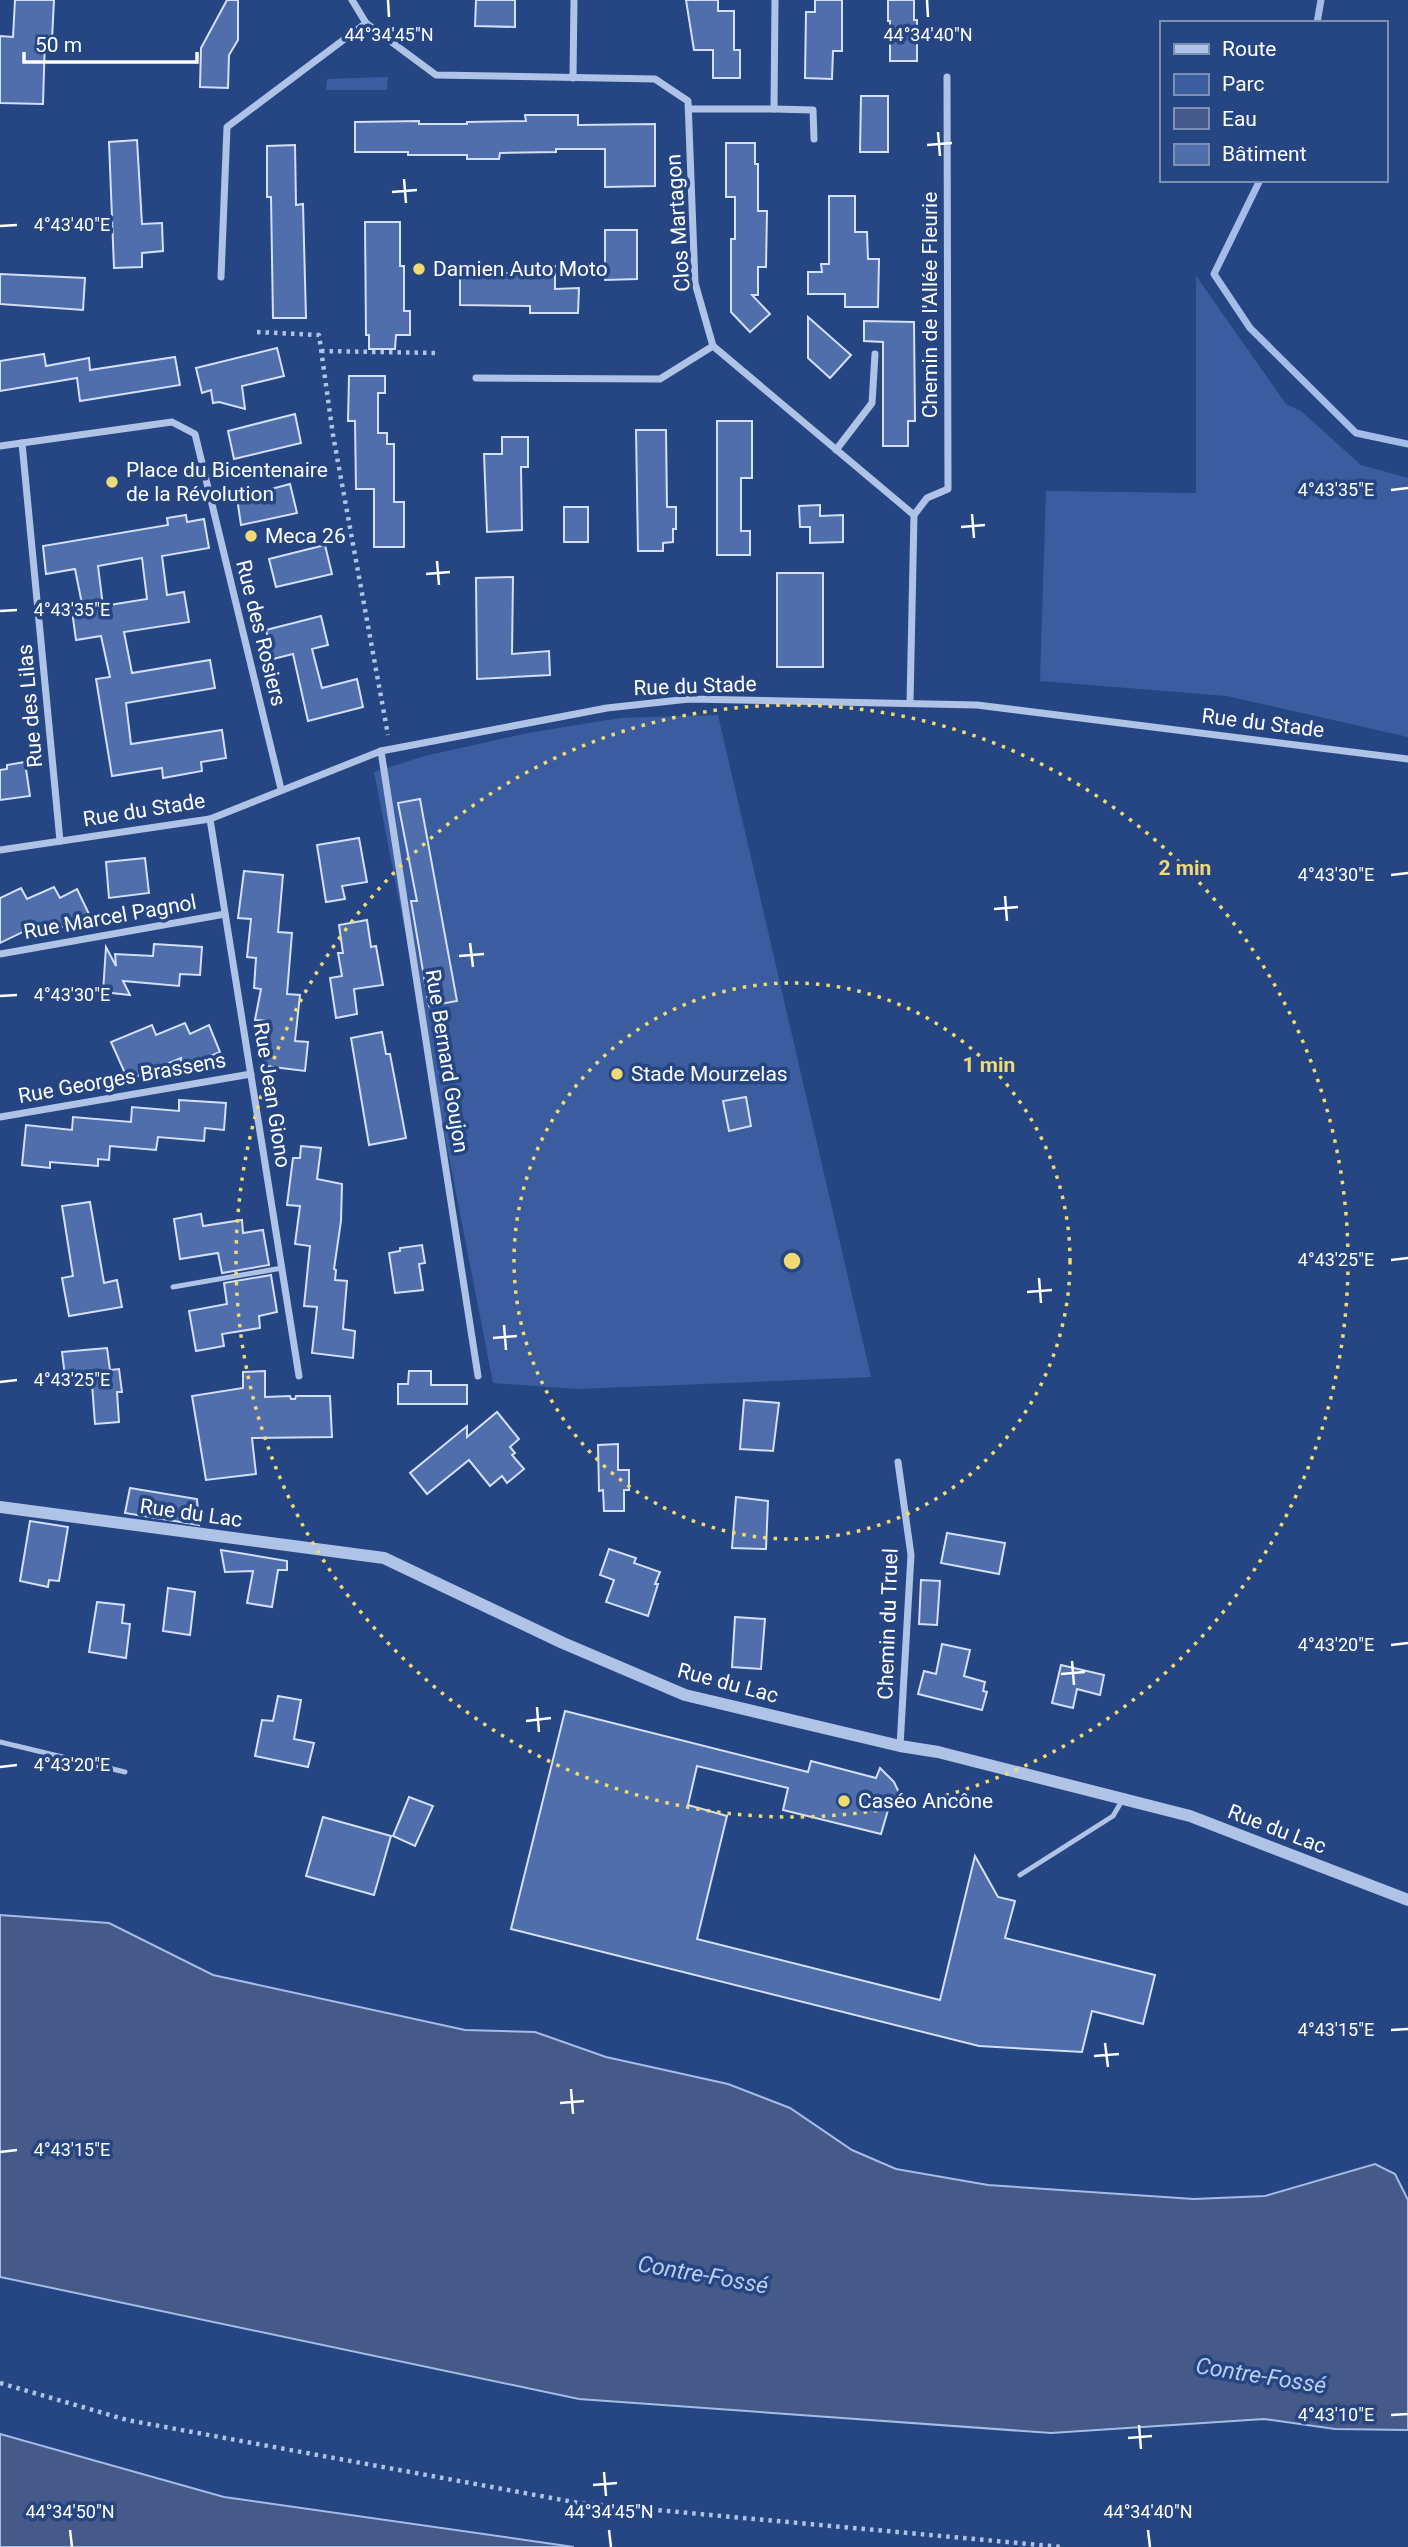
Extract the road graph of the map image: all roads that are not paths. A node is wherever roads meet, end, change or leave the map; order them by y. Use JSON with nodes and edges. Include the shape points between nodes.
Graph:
{"nodes":[{"id":1,"x":352,"y":0,"type":"edge"},
{"id":2,"x":575,"y":0,"type":"edge"},
{"id":3,"x":775,"y":0,"type":"edge"},
{"id":4,"x":366,"y":23,"type":"junction"},
{"id":5,"x":947,"y":76,"type":"dead end"},
{"id":6,"x":573,"y":78,"type":"junction"},
{"id":7,"x":689,"y":109,"type":"junction"},
{"id":8,"x":774,"y":109,"type":"junction"},
{"id":9,"x":814,"y":139,"type":"dead end"},
{"id":10,"x":221,"y":277,"type":"dead end"},
{"id":11,"x":713,"y":346,"type":"junction"},
{"id":12,"x":875,"y":354,"type":"dead end"},
{"id":13,"x":476,"y":378,"type":"dead end"},
{"id":14,"x":22,"y":443,"type":"junction"},
{"id":15,"x":0,"y":446,"type":"edge"},
{"id":16,"x":836,"y":450,"type":"junction"},
{"id":17,"x":914,"y":515,"type":"junction"},
{"id":18,"x":910,"y":703,"type":"junction"},
{"id":19,"x":381,"y":751,"type":"junction"},
{"id":20,"x":1408,"y":759,"type":"edge"},
{"id":21,"x":281,"y":789,"type":"junction"},
{"id":22,"x":210,"y":819,"type":"junction"},
{"id":23,"x":60,"y":841,"type":"junction"},
{"id":24,"x":0,"y":850,"type":"edge"},
{"id":25,"x":225,"y":914,"type":"junction"},
{"id":26,"x":0,"y":954,"type":"edge"},
{"id":27,"x":251,"y":1074,"type":"junction"},
{"id":28,"x":0,"y":1118,"type":"edge"},
{"id":29,"x":282,"y":1268,"type":"junction"},
{"id":30,"x":173,"y":1287,"type":"dead end"},
{"id":31,"x":299,"y":1376,"type":"dead end"},
{"id":32,"x":478,"y":1376,"type":"dead end"},
{"id":33,"x":898,"y":1462,"type":"dead end"},
{"id":34,"x":0,"y":1507,"type":"edge"},
{"id":35,"x":0,"y":1742,"type":"edge"},
{"id":36,"x":900,"y":1746,"type":"junction"},
{"id":37,"x":125,"y":1772,"type":"dead end"},
{"id":38,"x":1123,"y":1799,"type":"junction"},
{"id":39,"x":1020,"y":1875,"type":"dead end"},
{"id":40,"x":1408,"y":1900,"type":"edge"}],
"edges":[{"from":1,"to":4,"type":"street"},
{"from":2,"to":6,"type":"street"},
{"from":3,"to":8,"type":"street"},
{"from":4,"to":6,"type":"street","via":[[436,75]]},
{"from":4,"to":10,"type":"street","via":[[227,127]]},
{"from":5,"to":17,"type":"street","name":"Chemin de l'Allée Fleurie","via":[[948,489],[927,498]]},
{"from":6,"to":7,"type":"street","via":[[655,79],[688,101]]},
{"from":7,"to":8,"type":"street"},
{"from":7,"to":11,"type":"street","name":"Clos Martagon","via":[[695,283]]},
{"from":8,"to":9,"type":"street","via":[[813,110]]},
{"from":11,"to":13,"type":"street","via":[[660,379]]},
{"from":11,"to":16,"type":"street"},
{"from":12,"to":16,"type":"street","via":[[872,403]]},
{"from":14,"to":15,"type":"street","name":"Rue des Rosiers"},
{"from":14,"to":21,"type":"street","name":"Rue des Rosiers","via":[[172,422],[195,434]]},
{"from":14,"to":23,"type":"street","name":"Rue des Lilas"},
{"from":16,"to":17,"type":"street"},
{"from":17,"to":18,"type":"street"},
{"from":18,"to":19,"type":"street","name":"Rue du Stade","via":[[689,699],[607,708]]},
{"from":18,"to":20,"type":"street","name":"Rue du Stade","via":[[977,705]]},
{"from":19,"to":21,"type":"street","name":"Rue du Stade"},
{"from":19,"to":32,"type":"street","name":"Rue Bernard Goujon"},
{"from":21,"to":22,"type":"street","name":"Rue du Stade"},
{"from":22,"to":23,"type":"street","name":"Rue du Stade"},
{"from":22,"to":25,"type":"street","name":"Rue Jean Giono"},
{"from":23,"to":24,"type":"street","name":"Rue du Stade"},
{"from":25,"to":26,"type":"street","name":"Rue Marcel Pagnol"},
{"from":25,"to":27,"type":"street","name":"Rue Jean Giono"},
{"from":27,"to":28,"type":"street","name":"Rue Georges Brassens"},
{"from":27,"to":29,"type":"street","name":"Rue Jean Giono"},
{"from":29,"to":30,"type":"lane"},
{"from":29,"to":31,"type":"street","name":"Rue Jean Giono"},
{"from":33,"to":36,"type":"street","name":"Chemin du Truel","via":[[911,1555]]},
{"from":34,"to":36,"type":"street","name":"Rue du Lac","via":[[384,1558],[685,1695]]},
{"from":35,"to":37,"type":"lane"},
{"from":36,"to":38,"type":"street","name":"Rue du Lac"},
{"from":38,"to":39,"type":"lane","via":[[1114,1816]]},
{"from":38,"to":40,"type":"street","name":"Rue du Lac","via":[[1190,1816]]}]}
